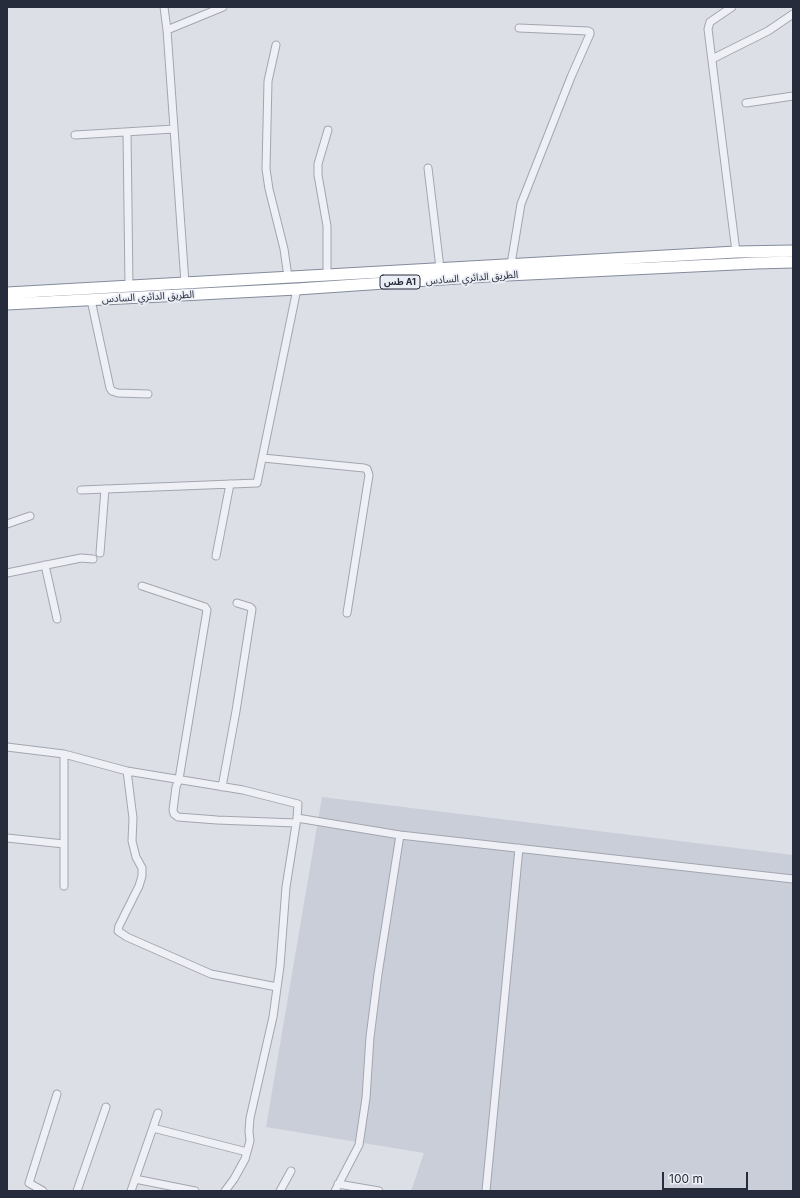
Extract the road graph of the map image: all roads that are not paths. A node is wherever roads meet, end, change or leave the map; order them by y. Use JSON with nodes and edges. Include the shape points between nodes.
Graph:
{"nodes":[{"id":1,"x":164,"y":7,"type":"edge"},
{"id":2,"x":222,"y":7,"type":"edge"},
{"id":3,"x":732,"y":7,"type":"edge"},
{"id":4,"x":793,"y":14,"type":"edge"},
{"id":5,"x":519,"y":28,"type":"dead end"},
{"id":6,"x":167,"y":30,"type":"junction"},
{"id":7,"x":276,"y":45,"type":"dead end"},
{"id":8,"x":712,"y":59,"type":"junction"},
{"id":9,"x":793,"y":96,"type":"edge"},
{"id":10,"x":746,"y":103,"type":"dead end"},
{"id":11,"x":174,"y":129,"type":"junction"},
{"id":12,"x":328,"y":130,"type":"dead end"},
{"id":13,"x":127,"y":132,"type":"junction"},
{"id":14,"x":75,"y":135,"type":"dead end"},
{"id":15,"x":428,"y":168,"type":"dead end"},
{"id":16,"x":756,"y":251,"type":"junction"},
{"id":17,"x":793,"y":251,"type":"edge"},
{"id":18,"x":736,"y":252,"type":"junction"},
{"id":19,"x":756,"y":262,"type":"junction"},
{"id":20,"x":793,"y":262,"type":"edge"},
{"id":21,"x":511,"y":264,"type":"junction"},
{"id":22,"x":440,"y":268,"type":"junction"},
{"id":23,"x":328,"y":275,"type":"junction"},
{"id":24,"x":288,"y":277,"type":"junction"},
{"id":25,"x":275,"y":278,"type":"junction"},
{"id":26,"x":185,"y":283,"type":"junction"},
{"id":27,"x":129,"y":286,"type":"junction"},
{"id":28,"x":276,"y":289,"type":"junction"},
{"id":29,"x":297,"y":289,"type":"junction"},
{"id":30,"x":7,"y":293,"type":"edge"},
{"id":31,"x":91,"y":300,"type":"junction"},
{"id":32,"x":7,"y":304,"type":"edge"},
{"id":33,"x":148,"y":394,"type":"dead end"},
{"id":34,"x":263,"y":458,"type":"junction"},
{"id":35,"x":230,"y":484,"type":"junction"},
{"id":36,"x":105,"y":489,"type":"junction"},
{"id":37,"x":81,"y":490,"type":"dead end"},
{"id":38,"x":30,"y":516,"type":"dead end"},
{"id":39,"x":7,"y":524,"type":"edge"},
{"id":40,"x":100,"y":553,"type":"dead end"},
{"id":41,"x":216,"y":556,"type":"dead end"},
{"id":42,"x":94,"y":559,"type":"dead end"},
{"id":43,"x":45,"y":565,"type":"junction"},
{"id":44,"x":7,"y":573,"type":"edge"},
{"id":45,"x":142,"y":586,"type":"dead end"},
{"id":46,"x":237,"y":603,"type":"dead end"},
{"id":47,"x":347,"y":613,"type":"dead end"},
{"id":48,"x":57,"y":619,"type":"dead end"},
{"id":49,"x":7,"y":747,"type":"edge"},
{"id":50,"x":64,"y":754,"type":"junction"},
{"id":51,"x":127,"y":770,"type":"junction"},
{"id":52,"x":179,"y":779,"type":"junction"},
{"id":53,"x":222,"y":786,"type":"junction"},
{"id":54,"x":297,"y":820,"type":"junction"},
{"id":55,"x":400,"y":835,"type":"junction"},
{"id":56,"x":7,"y":838,"type":"edge"},
{"id":57,"x":64,"y":844,"type":"junction"},
{"id":58,"x":519,"y":848,"type":"junction"},
{"id":59,"x":793,"y":878,"type":"edge"},
{"id":60,"x":64,"y":886,"type":"dead end"},
{"id":61,"x":277,"y":987,"type":"junction"},
{"id":62,"x":57,"y":1094,"type":"dead end"},
{"id":63,"x":106,"y":1107,"type":"dead end"},
{"id":64,"x":158,"y":1113,"type":"dead end"},
{"id":65,"x":153,"y":1128,"type":"junction"},
{"id":66,"x":247,"y":1152,"type":"junction"},
{"id":67,"x":291,"y":1171,"type":"dead end"},
{"id":68,"x":135,"y":1179,"type":"junction"},
{"id":69,"x":338,"y":1184,"type":"junction"},
{"id":70,"x":176,"y":1189,"type":"edge"},
{"id":71,"x":43,"y":1191,"type":"edge"},
{"id":72,"x":77,"y":1191,"type":"edge"},
{"id":73,"x":131,"y":1191,"type":"edge"},
{"id":74,"x":195,"y":1191,"type":"edge"},
{"id":75,"x":225,"y":1191,"type":"edge"},
{"id":76,"x":280,"y":1191,"type":"edge"},
{"id":77,"x":335,"y":1191,"type":"edge"},
{"id":78,"x":379,"y":1191,"type":"edge"},
{"id":79,"x":486,"y":1191,"type":"edge"}],
"edges":[{"from":1,"to":6,"type":"street"},
{"from":2,"to":6,"type":"street"},
{"from":3,"to":8,"type":"street","via":[[708,25]]},
{"from":4,"to":8,"type":"street","via":[[768,31]]},
{"from":5,"to":21,"type":"street","via":[[588,31],[590,34],[521,204]]},
{"from":6,"to":11,"type":"street"},
{"from":7,"to":24,"type":"street","via":[[268,81],[266,169]]},
{"from":8,"to":18,"type":"street"},
{"from":9,"to":10,"type":"street"},
{"from":11,"to":13,"type":"street"},
{"from":11,"to":26,"type":"street"},
{"from":12,"to":23,"type":"street","via":[[318,164],[318,175],[327,226]]},
{"from":13,"to":14,"type":"street"},
{"from":13,"to":27,"type":"street"},
{"from":15,"to":22,"type":"street"},
{"from":16,"to":17,"type":"highway","name":"الطريق الدائري السادس","number":"طس A1"},
{"from":16,"to":18,"type":"highway","name":"الطريق الدائري السادس","number":"طس A1"},
{"from":16,"to":19,"type":"highway"},
{"from":18,"to":21,"type":"highway","name":"الطريق الدائري السادس","number":"طس A1"},
{"from":19,"to":20,"type":"highway","name":"الطريق الدائري السادس","number":"طس A1"},
{"from":19,"to":29,"type":"highway","name":"الطريق الدائري السادس","number":"طس A1"},
{"from":21,"to":22,"type":"highway","name":"الطريق الدائري السادس","number":"طس A1"},
{"from":22,"to":23,"type":"highway","name":"الطريق الدائري السادس","number":"طس A1"},
{"from":23,"to":24,"type":"highway","name":"الطريق الدائري السادس","number":"طس A1"},
{"from":24,"to":25,"type":"highway","name":"الطريق الدائري السادس","number":"طس A1"},
{"from":25,"to":26,"type":"highway","name":"الطريق الدائري السادس","number":"طس A1"},
{"from":25,"to":28,"type":"highway"},
{"from":26,"to":27,"type":"highway","name":"الطريق الدائري السادس","number":"طس A1"},
{"from":27,"to":30,"type":"highway","name":"الطريق الدائري السادس","number":"طس A1"},
{"from":28,"to":29,"type":"highway","name":"الطريق الدائري السادس","number":"طس A1"},
{"from":28,"to":31,"type":"highway","name":"الطريق الدائري السادس","number":"طس A1"},
{"from":29,"to":34,"type":"street"},
{"from":31,"to":32,"type":"highway","name":"الطريق الدائري السادس","number":"طس A1"},
{"from":31,"to":33,"type":"street","via":[[110,388],[118,394]]},
{"from":34,"to":35,"type":"street","via":[[257,483]]},
{"from":34,"to":47,"type":"street","via":[[367,469],[369,475]]},
{"from":35,"to":36,"type":"street"},
{"from":35,"to":41,"type":"street"},
{"from":36,"to":37,"type":"street"},
{"from":36,"to":40,"type":"street"},
{"from":38,"to":39,"type":"street"},
{"from":42,"to":43,"type":"street","via":[[81,558]]},
{"from":43,"to":44,"type":"street"},
{"from":43,"to":48,"type":"street"},
{"from":45,"to":52,"type":"street","via":[[205,607],[207,610]]},
{"from":46,"to":53,"type":"street","via":[[252,609]]},
{"from":49,"to":50,"type":"street"},
{"from":50,"to":51,"type":"street"},
{"from":50,"to":57,"type":"street"},
{"from":51,"to":52,"type":"street"},
{"from":51,"to":61,"type":"street","via":[[133,818],[132,842],[142,868],[142,876],[118,931],[211,974]]},
{"from":52,"to":53,"type":"street"},
{"from":52,"to":54,"type":"street","via":[[173,810],[178,817],[217,820]]},
{"from":53,"to":54,"type":"street","via":[[296,803]]},
{"from":54,"to":55,"type":"street"},
{"from":54,"to":61,"type":"street","via":[[286,887]]},
{"from":55,"to":58,"type":"street"},
{"from":55,"to":69,"type":"street","via":[[378,974],[359,1145]]},
{"from":56,"to":57,"type":"street"},
{"from":57,"to":60,"type":"street"},
{"from":58,"to":59,"type":"street"},
{"from":58,"to":79,"type":"street"},
{"from":61,"to":66,"type":"street","via":[[273,1018],[250,1118],[250,1141]]},
{"from":62,"to":71,"type":"street","via":[[28,1183]]},
{"from":63,"to":72,"type":"street"},
{"from":64,"to":65,"type":"street"},
{"from":65,"to":66,"type":"street"},
{"from":65,"to":68,"type":"street"},
{"from":66,"to":75,"type":"street","via":[[245,1160]]},
{"from":67,"to":76,"type":"street"},
{"from":68,"to":70,"type":"street"},
{"from":68,"to":73,"type":"street"},
{"from":69,"to":77,"type":"street"},
{"from":69,"to":78,"type":"street"},
{"from":70,"to":74,"type":"street"}]}
